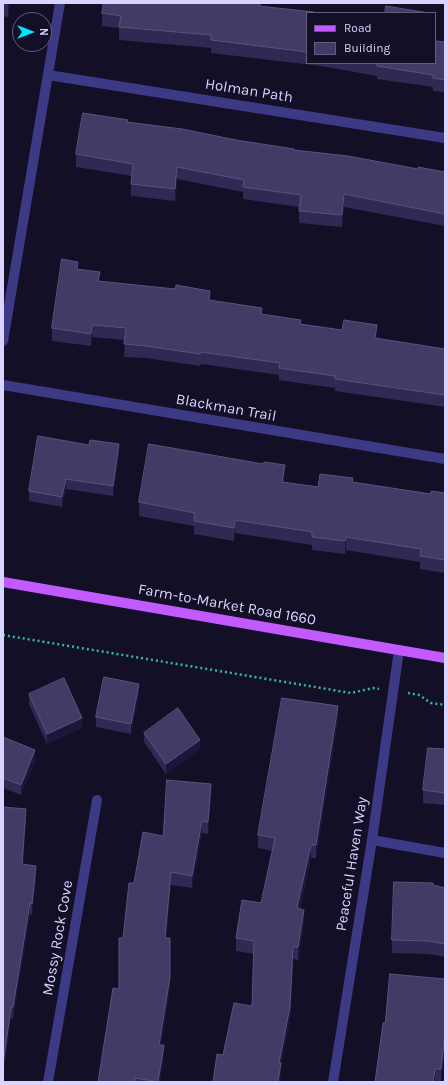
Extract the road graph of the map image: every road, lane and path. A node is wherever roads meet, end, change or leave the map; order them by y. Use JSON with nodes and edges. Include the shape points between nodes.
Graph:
{"nodes":[{"id":1,"x":60,"y":3,"type":"edge"},
{"id":2,"x":48,"y":75,"type":"junction"},
{"id":3,"x":445,"y":138,"type":"edge"},
{"id":4,"x":3,"y":341,"type":"edge"},
{"id":5,"x":3,"y":385,"type":"edge"},
{"id":6,"x":445,"y":459,"type":"edge"},
{"id":7,"x":3,"y":582,"type":"edge"},
{"id":8,"x":3,"y":635,"type":"edge"},
{"id":9,"x":399,"y":650,"type":"junction"},
{"id":10,"x":445,"y":658,"type":"edge"},
{"id":11,"x":373,"y":688,"type":"dead end"},
{"id":12,"x":419,"y":695,"type":"dead end"},
{"id":13,"x":445,"y":705,"type":"edge"},
{"id":14,"x":97,"y":800,"type":"dead end"},
{"id":15,"x":372,"y":840,"type":"junction"},
{"id":16,"x":445,"y":853,"type":"edge"},
{"id":17,"x":48,"y":1082,"type":"edge"},
{"id":18,"x":333,"y":1082,"type":"edge"}],
"edges":[{"from":1,"to":2,"type":"street"},
{"from":2,"to":3,"type":"street","name":"Holman Path"},
{"from":2,"to":4,"type":"street"},
{"from":5,"to":6,"type":"street","name":"Blackman Trail"},
{"from":7,"to":9,"type":"main road","name":"Farm-to-Market Road 1660"},
{"from":8,"to":11,"type":"path","via":[[352,692]]},
{"from":9,"to":10,"type":"main road","name":"Farm-to-Market Road 1660"},
{"from":9,"to":15,"type":"street","name":"Peaceful Haven Way"},
{"from":12,"to":13,"type":"path","via":[[431,703]]},
{"from":14,"to":17,"type":"street","name":"Mossy Rock Cove"},
{"from":15,"to":16,"type":"street"},
{"from":15,"to":18,"type":"street","name":"Peaceful Haven Way"}]}
